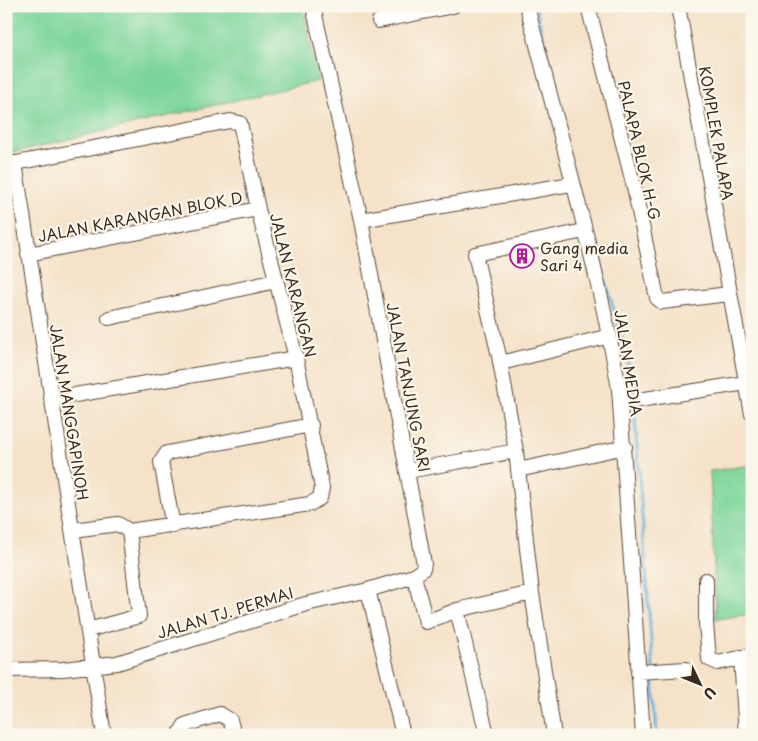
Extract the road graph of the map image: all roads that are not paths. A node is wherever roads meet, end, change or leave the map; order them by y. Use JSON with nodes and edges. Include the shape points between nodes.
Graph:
{"nodes":[{"id":1,"x":313,"y":6,"type":"edge"},
{"id":2,"x":453,"y":6,"type":"edge"},
{"id":3,"x":527,"y":6,"type":"edge"},
{"id":4,"x":588,"y":6,"type":"edge"},
{"id":5,"x":678,"y":6,"type":"edge"},
{"id":6,"x":380,"y":21,"type":"dead end"},
{"id":7,"x":10,"y":164,"type":"edge"},
{"id":8,"x":571,"y":184,"type":"junction"},
{"id":9,"x":258,"y":209,"type":"junction"},
{"id":10,"x":361,"y":220,"type":"junction"},
{"id":11,"x":584,"y":232,"type":"junction"},
{"id":12,"x":28,"y":254,"type":"junction"},
{"id":13,"x":276,"y":282,"type":"junction"},
{"id":14,"x":729,"y":294,"type":"junction"},
{"id":15,"x":110,"y":318,"type":"dead end"},
{"id":16,"x":610,"y":336,"type":"junction"},
{"id":17,"x":296,"y":358,"type":"junction"},
{"id":18,"x":501,"y":363,"type":"junction"},
{"id":19,"x":750,"y":383,"type":"edge"},
{"id":20,"x":51,"y":399,"type":"junction"},
{"id":21,"x":622,"y":403,"type":"junction"},
{"id":22,"x":752,"y":414,"type":"edge"},
{"id":23,"x":311,"y":426,"type":"junction"},
{"id":24,"x":625,"y":447,"type":"junction"},
{"id":25,"x":516,"y":451,"type":"junction"},
{"id":26,"x":518,"y":470,"type":"junction"},
{"id":27,"x":408,"y":471,"type":"junction"},
{"id":28,"x":173,"y":526,"type":"junction"},
{"id":29,"x":73,"y":530,"type":"junction"},
{"id":30,"x":129,"y":531,"type":"junction"},
{"id":31,"x":414,"y":576,"type":"junction"},
{"id":32,"x":706,"y":580,"type":"dead end"},
{"id":33,"x":368,"y":590,"type":"junction"},
{"id":34,"x":532,"y":593,"type":"junction"},
{"id":35,"x":457,"y":610,"type":"junction"},
{"id":36,"x":88,"y":630,"type":"junction"},
{"id":37,"x":746,"y":656,"type":"edge"},
{"id":38,"x":94,"y":667,"type":"junction"},
{"id":39,"x":686,"y":669,"type":"dead end"},
{"id":40,"x":6,"y":670,"type":"edge"},
{"id":41,"x":640,"y":672,"type":"junction"},
{"id":42,"x":104,"y":735,"type":"edge"},
{"id":43,"x":179,"y":735,"type":"edge"},
{"id":44,"x":234,"y":735,"type":"edge"},
{"id":45,"x":403,"y":735,"type":"edge"},
{"id":46,"x":487,"y":735,"type":"edge"},
{"id":47,"x":554,"y":735,"type":"edge"},
{"id":48,"x":643,"y":735,"type":"edge"},
{"id":49,"x":746,"y":735,"type":"edge"}],
"edges":[{"from":1,"to":10,"type":"street","name":"JALAN TANJUNG SARI"},
{"from":2,"to":6,"type":"street"},
{"from":3,"to":8,"type":"street","name":"JALAN MEDIA"},
{"from":4,"to":14,"type":"street","name":"PALAPA BLOK H-G","via":[[659,301]]},
{"from":5,"to":14,"type":"street","name":"KOMPLEK PALAPA"},
{"from":7,"to":9,"type":"street","name":"JALAN KARANGAN","via":[[235,121],[242,127]]},
{"from":7,"to":12,"type":"street","name":"JALAN MANGGAPINOH"},
{"from":8,"to":10,"type":"street"},
{"from":8,"to":11,"type":"street","name":"JALAN MEDIA"},
{"from":9,"to":12,"type":"street","name":"JALAN KARANGAN BLOK D"},
{"from":9,"to":13,"type":"street","name":"JALAN KARANGAN"},
{"from":10,"to":27,"type":"street","name":"JALAN TANJUNG SARI"},
{"from":11,"to":16,"type":"street","name":"JALAN MEDIA"},
{"from":11,"to":18,"type":"street","via":[[475,254]]},
{"from":12,"to":20,"type":"street","name":"JALAN MANGGAPINOH"},
{"from":13,"to":15,"type":"street"},
{"from":13,"to":17,"type":"street","name":"JALAN KARANGAN"},
{"from":14,"to":19,"type":"street","name":"KOMPLEK PALAPA"},
{"from":16,"to":18,"type":"street"},
{"from":16,"to":21,"type":"street","name":"JALAN MEDIA"},
{"from":17,"to":20,"type":"street"},
{"from":17,"to":23,"type":"street","name":"JALAN KARANGAN"},
{"from":18,"to":25,"type":"street"},
{"from":19,"to":21,"type":"street"},
{"from":19,"to":22,"type":"street","name":"KOMPLEK PALAPA"},
{"from":20,"to":29,"type":"street","name":"JALAN MANGGAPINOH"},
{"from":21,"to":24,"type":"street","name":"JALAN MEDIA"},
{"from":23,"to":28,"type":"street","via":[[164,455],[162,467]]},
{"from":23,"to":28,"type":"street","name":"JALAN KARANGAN","via":[[323,492],[318,500],[310,504]]},
{"from":24,"to":26,"type":"street"},
{"from":24,"to":41,"type":"street","name":"JALAN MEDIA"},
{"from":25,"to":26,"type":"street"},
{"from":25,"to":27,"type":"street"},
{"from":26,"to":34,"type":"street"},
{"from":27,"to":31,"type":"street","name":"JALAN TANJUNG SARI","via":[[424,564],[421,572]]},
{"from":28,"to":30,"type":"street","name":"JALAN KARANGAN"},
{"from":29,"to":30,"type":"street","name":"JALAN KARANGAN","via":[[118,524]]},
{"from":29,"to":36,"type":"street","name":"JALAN MANGGAPINOH"},
{"from":30,"to":36,"type":"street","via":[[139,616]]},
{"from":31,"to":33,"type":"street"},
{"from":31,"to":35,"type":"street","via":[[426,622]]},
{"from":32,"to":37,"type":"street","via":[[708,657],[716,663]]},
{"from":33,"to":38,"type":"street","name":"JALAN TJ. PERMAI","via":[[306,604],[117,663]]},
{"from":33,"to":45,"type":"street"},
{"from":34,"to":35,"type":"street"},
{"from":34,"to":47,"type":"street"},
{"from":35,"to":46,"type":"street"},
{"from":36,"to":38,"type":"street","name":"JALAN MANGGAPINOH"},
{"from":37,"to":49,"type":"street"},
{"from":38,"to":40,"type":"street","name":"JALAN TJ. PERMAI"},
{"from":38,"to":42,"type":"street","name":"JALAN MANGGAPINOH"},
{"from":39,"to":41,"type":"street"},
{"from":41,"to":48,"type":"street","name":"JALAN MEDIA"},
{"from":43,"to":44,"type":"street","via":[[185,725],[220,714],[230,720]]}]}
